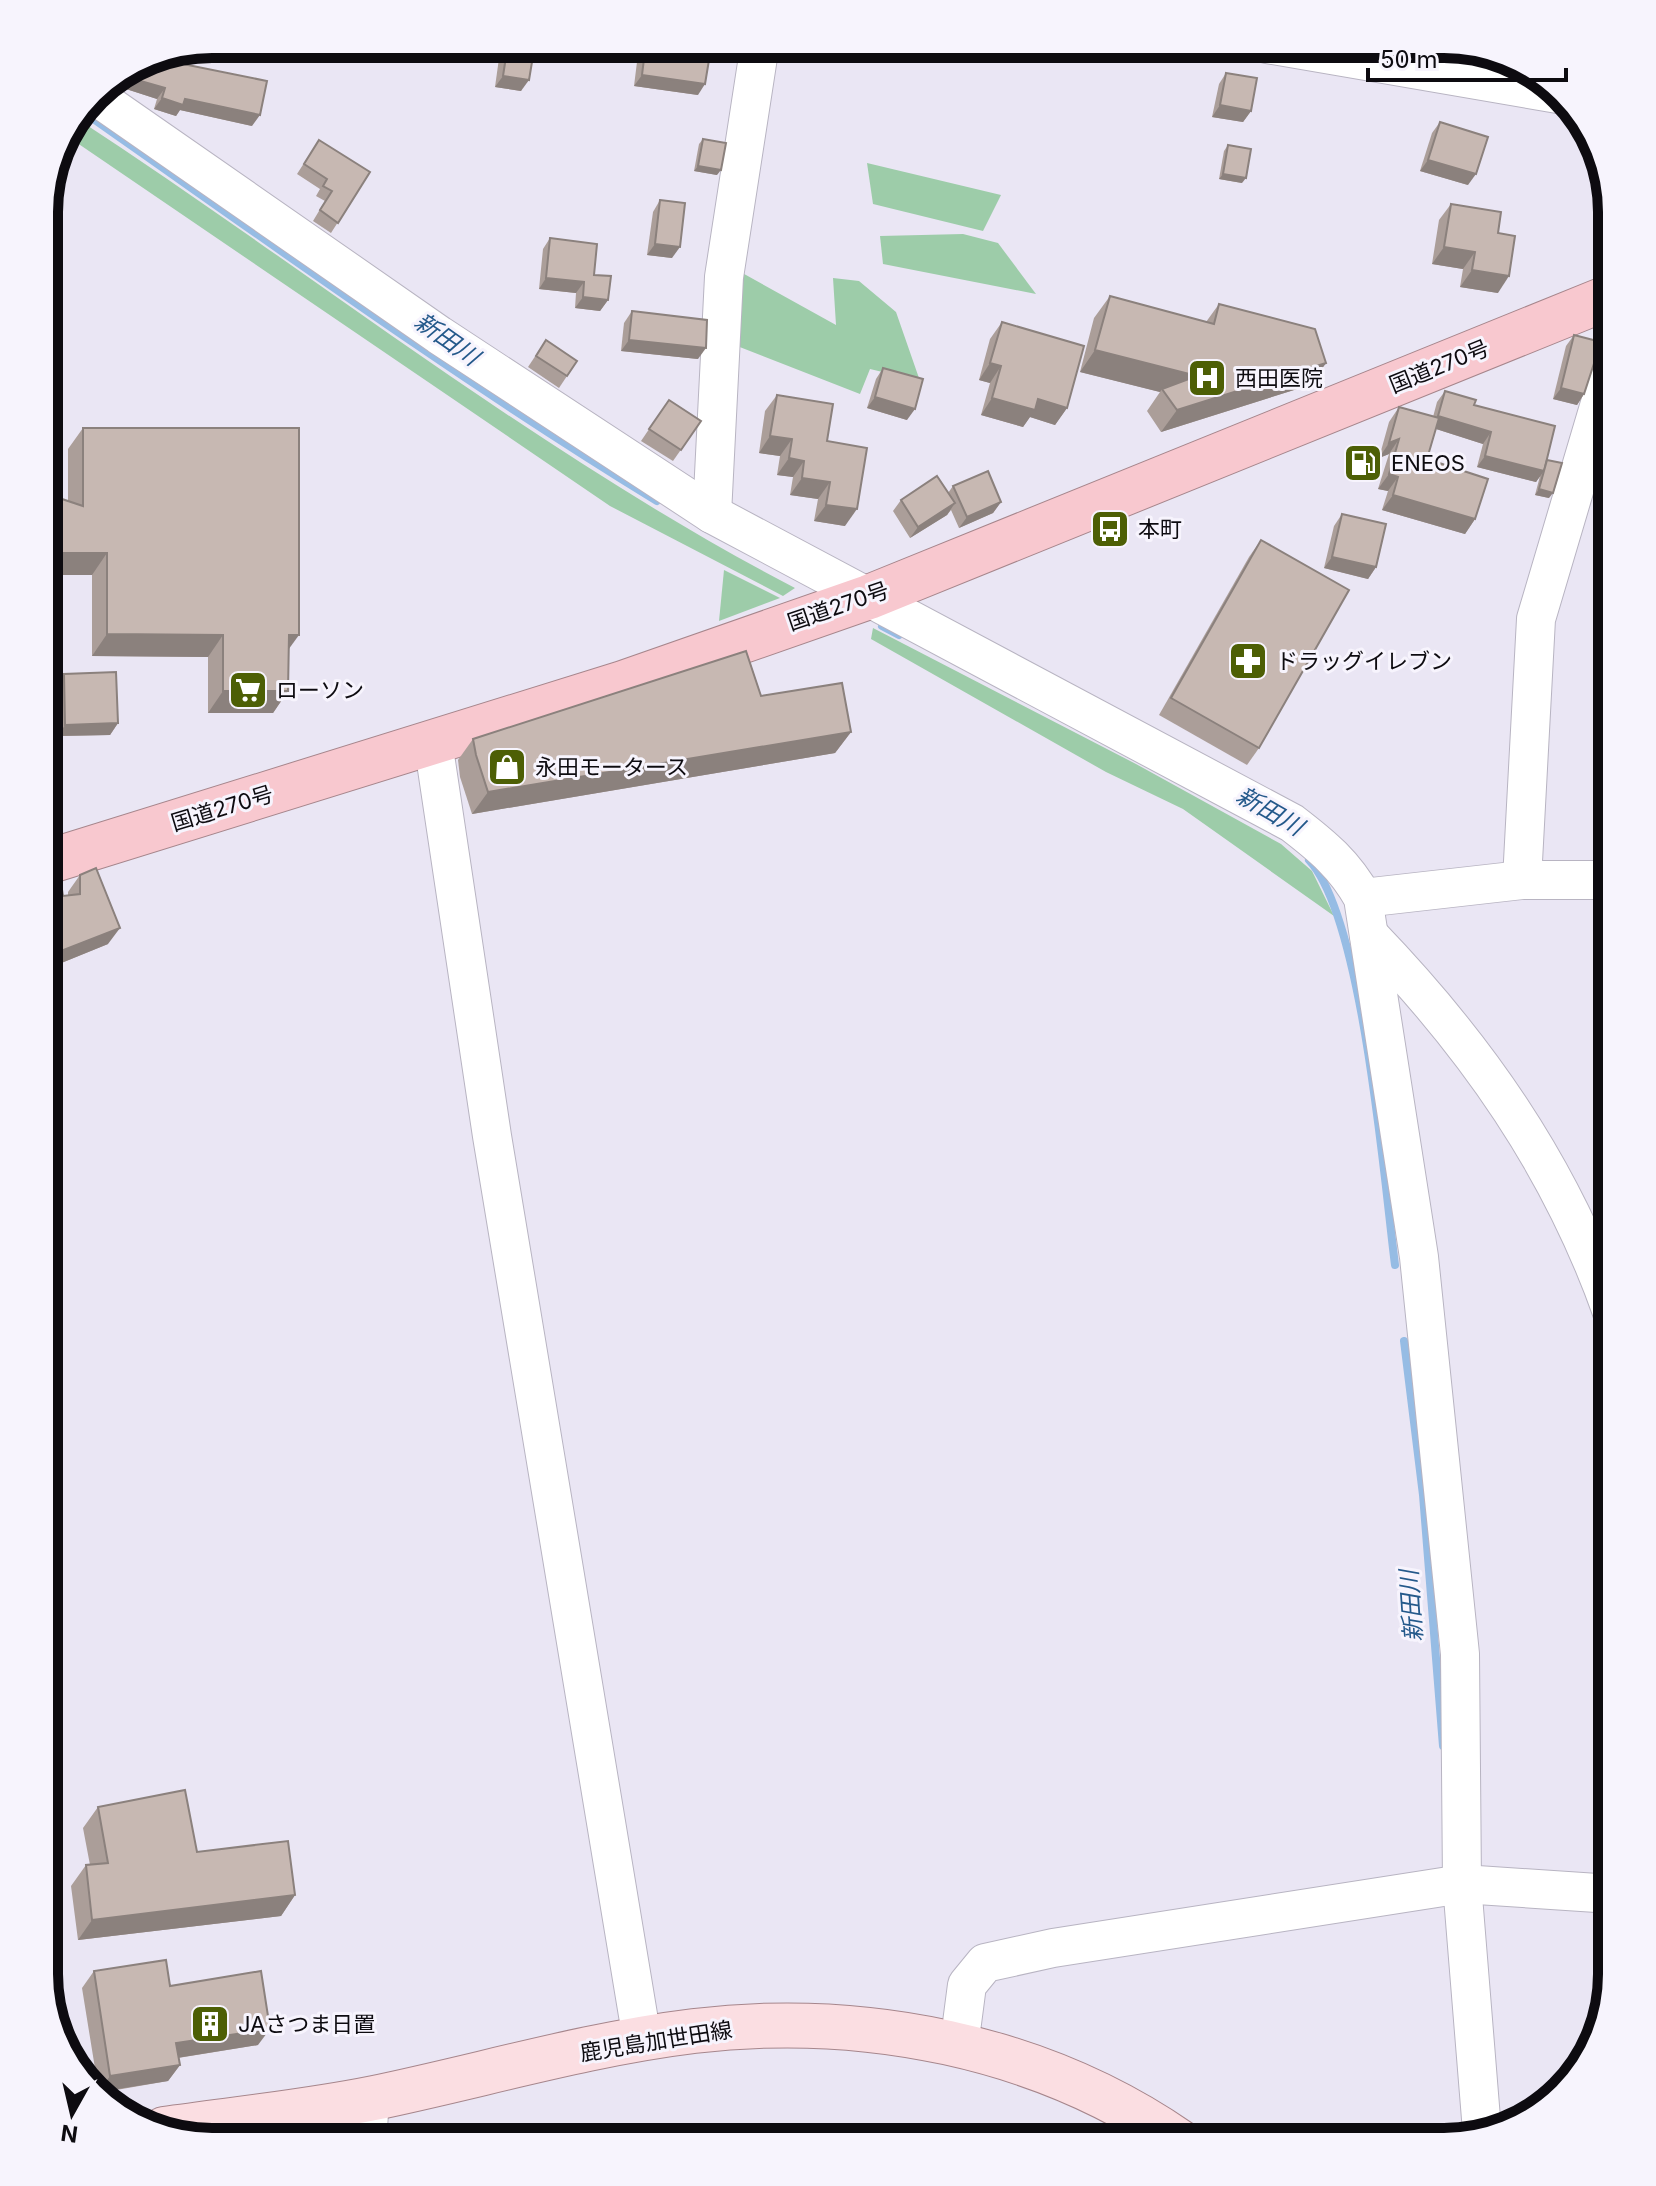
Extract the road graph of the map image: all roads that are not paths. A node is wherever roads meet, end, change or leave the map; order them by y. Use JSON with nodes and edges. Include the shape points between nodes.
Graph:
{"nodes":[{"id":1,"x":758,"y":58,"type":"edge"},
{"id":2,"x":1348,"y":58,"type":"edge"},
{"id":3,"x":1539,"y":91,"type":"edge"},
{"id":4,"x":104,"y":102,"type":"edge"},
{"id":5,"x":1598,"y":302,"type":"edge"},
{"id":6,"x":1598,"y":410,"type":"edge"},
{"id":7,"x":712,"y":514,"type":"junction"},
{"id":8,"x":869,"y":597,"type":"junction"},
{"id":9,"x":433,"y":742,"type":"junction"},
{"id":10,"x":58,"y":859,"type":"edge"},
{"id":11,"x":1522,"y":880,"type":"junction"},
{"id":12,"x":1598,"y":880,"type":"edge"},
{"id":13,"x":1363,"y":898,"type":"junction"},
{"id":14,"x":1369,"y":935,"type":"junction"},
{"id":15,"x":1598,"y":1273,"type":"edge"},
{"id":16,"x":1462,"y":1884,"type":"junction"},
{"id":17,"x":1598,"y":1893,"type":"edge"},
{"id":18,"x":642,"y":2039,"type":"junction"},
{"id":19,"x":959,"y":2046,"type":"junction"},
{"id":20,"x":370,"y":2099,"type":"junction"},
{"id":21,"x":1481,"y":2124,"type":"edge"},
{"id":22,"x":186,"y":2126,"type":"edge"},
{"id":23,"x":368,"y":2128,"type":"edge"},
{"id":24,"x":1160,"y":2128,"type":"edge"}],
"edges":[{"from":1,"to":7,"type":"street","via":[[724,277]]},
{"from":2,"to":3,"type":"street"},
{"from":4,"to":7,"type":"street","via":[[427,327]]},
{"from":5,"to":8,"type":"highway","name":"国道270号"},
{"from":6,"to":11,"type":"street","via":[[1536,619]]},
{"from":7,"to":8,"type":"street"},
{"from":8,"to":9,"type":"highway","name":"国道270号"},
{"from":8,"to":13,"type":"street","via":[[1292,823],[1349,872]]},
{"from":9,"to":10,"type":"highway","name":"国道270号"},
{"from":9,"to":18,"type":"street","via":[[494,1151]]},
{"from":11,"to":12,"type":"street"},
{"from":11,"to":13,"type":"street"},
{"from":13,"to":14,"type":"street"},
{"from":14,"to":15,"type":"street","via":[[1504,1097],[1550,1168]]},
{"from":14,"to":16,"type":"street","via":[[1419,1257],[1460,1654]]},
{"from":16,"to":17,"type":"street"},
{"from":16,"to":19,"type":"street","via":[[985,1963],[967,1985]]},
{"from":16,"to":21,"type":"street"},
{"from":18,"to":19,"type":"main road","name":"鹿児島加世田線","via":[[695,2031],[834,2025]]},
{"from":18,"to":20,"type":"main road","name":"鹿児島加世田線"},
{"from":19,"to":24,"type":"main road","name":"鹿児島加世田線","via":[[1071,2083]]},
{"from":20,"to":22,"type":"main road","name":"鹿児島加世田線"},
{"from":20,"to":23,"type":"street"}]}
